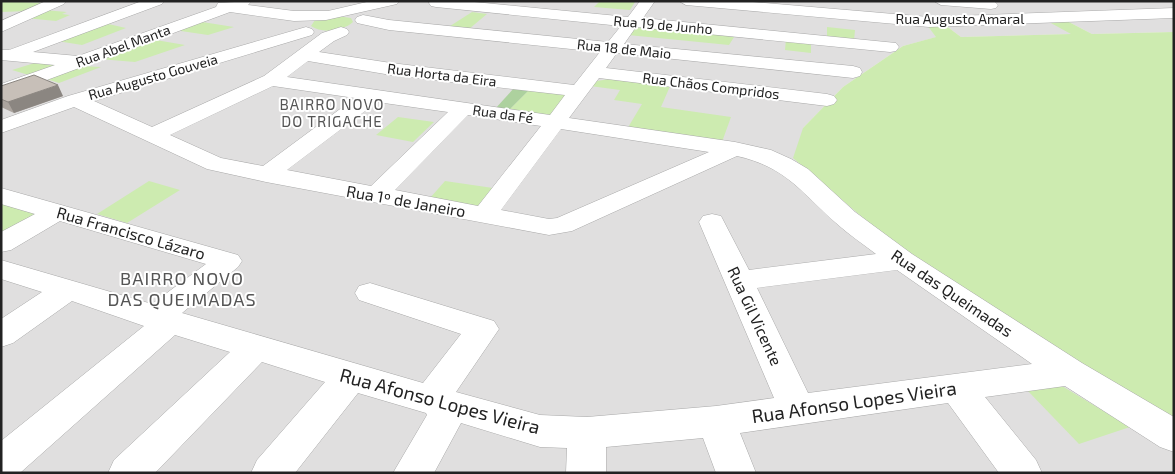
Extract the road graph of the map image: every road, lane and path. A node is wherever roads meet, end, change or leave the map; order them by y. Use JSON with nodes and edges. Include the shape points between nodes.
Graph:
{"nodes":[{"id":1,"x":59,"y":1,"type":"edge"},
{"id":2,"x":157,"y":1,"type":"edge"},
{"id":3,"x":648,"y":1,"type":"edge"},
{"id":4,"x":686,"y":1,"type":"edge"},
{"id":5,"x":941,"y":1,"type":"edge"},
{"id":6,"x":1081,"y":1,"type":"edge"},
{"id":7,"x":199,"y":2,"type":"edge"},
{"id":8,"x":437,"y":2,"type":"edge"},
{"id":9,"x":391,"y":3,"type":"edge"},
{"id":10,"x":237,"y":4,"type":"edge"},
{"id":11,"x":1174,"y":13,"type":"edge"},
{"id":12,"x":330,"y":14,"type":"junction"},
{"id":13,"x":824,"y":14,"type":"junction"},
{"id":14,"x":1142,"y":16,"type":"junction"},
{"id":15,"x":1051,"y":19,"type":"junction"},
{"id":16,"x":363,"y":20,"type":"junction"},
{"id":17,"x":632,"y":22,"type":"junction"},
{"id":18,"x":298,"y":24,"type":"junction"},
{"id":19,"x":392,"y":26,"type":"junction"},
{"id":20,"x":1,"y":27,"type":"edge"},
{"id":21,"x":344,"y":31,"type":"junction"},
{"id":22,"x":824,"y":40,"type":"junction"},
{"id":23,"x":612,"y":48,"type":"junction"},
{"id":24,"x":890,"y":48,"type":"dead end"},
{"id":25,"x":305,"y":55,"type":"junction"},
{"id":26,"x":4,"y":56,"type":"edge"},
{"id":27,"x":83,"y":61,"type":"junction"},
{"id":28,"x":173,"y":70,"type":"junction"},
{"id":29,"x":594,"y":72,"type":"junction"},
{"id":30,"x":853,"y":72,"type":"dead end"},
{"id":31,"x":270,"y":80,"type":"junction"},
{"id":32,"x":1,"y":91,"type":"edge"},
{"id":33,"x":579,"y":91,"type":"junction"},
{"id":34,"x":373,"y":95,"type":"junction"},
{"id":35,"x":75,"y":100,"type":"junction"},
{"id":36,"x":827,"y":100,"type":"dead end"},
{"id":37,"x":464,"y":108,"type":"junction"},
{"id":38,"x":556,"y":121,"type":"junction"},
{"id":39,"x":1,"y":127,"type":"edge"},
{"id":40,"x":153,"y":135,"type":"junction"},
{"id":41,"x":735,"y":149,"type":"junction"},
{"id":42,"x":266,"y":175,"type":"junction"},
{"id":43,"x":376,"y":195,"type":"junction"},
{"id":44,"x":1,"y":196,"type":"edge"},
{"id":45,"x":56,"y":212,"type":"junction"},
{"id":46,"x":484,"y":215,"type":"junction"},
{"id":47,"x":712,"y":222,"type":"dead end"},
{"id":48,"x":1,"y":244,"type":"edge"},
{"id":49,"x":902,"y":260,"type":"junction"},
{"id":50,"x":1,"y":269,"type":"edge"},
{"id":51,"x":739,"y":280,"type":"junction"},
{"id":52,"x":67,"y":290,"type":"junction"},
{"id":53,"x":370,"y":293,"type":"dead end"},
{"id":54,"x":162,"y":320,"type":"junction"},
{"id":55,"x":1,"y":335,"type":"edge"},
{"id":56,"x":256,"y":348,"type":"junction"},
{"id":57,"x":1070,"y":372,"type":"junction"},
{"id":58,"x":350,"y":377,"type":"junction"},
{"id":59,"x":957,"y":388,"type":"junction"},
{"id":60,"x":439,"y":403,"type":"junction"},
{"id":61,"x":798,"y":410,"type":"junction"},
{"id":62,"x":716,"y":421,"type":"junction"},
{"id":63,"x":587,"y":433,"type":"junction"},
{"id":64,"x":1174,"y":436,"type":"edge"},
{"id":65,"x":1,"y":465,"type":"edge"},
{"id":66,"x":128,"y":473,"type":"edge"},
{"id":67,"x":271,"y":473,"type":"edge"},
{"id":68,"x":413,"y":473,"type":"edge"},
{"id":69,"x":586,"y":473,"type":"edge"},
{"id":70,"x":736,"y":473,"type":"edge"},
{"id":71,"x":1022,"y":473,"type":"edge"}],
"edges":[{"from":1,"to":20,"type":"street"},
{"from":2,"to":26,"type":"street"},
{"from":3,"to":17,"type":"street"},
{"from":4,"to":13,"type":"street","name":"Rua Augusto Amaral"},
{"from":5,"to":15,"type":"street","via":[[1006,6]]},
{"from":6,"to":14,"type":"street"},
{"from":7,"to":10,"type":"street"},
{"from":8,"to":17,"type":"street","name":"Rua 19 de Junho"},
{"from":9,"to":12,"type":"street"},
{"from":9,"to":16,"type":"street"},
{"from":9,"to":19,"type":"street","via":[[384,14]]},
{"from":10,"to":18,"type":"street"},
{"from":10,"to":27,"type":"street","name":"Rua Abel Manta"},
{"from":11,"to":14,"type":"street","name":"Rua Augusto Amaral"},
{"from":12,"to":16,"type":"street","name":"Rua 18 de Maio","via":[[351,14]]},
{"from":12,"to":18,"type":"street"},
{"from":13,"to":15,"type":"street","name":"Rua Augusto Amaral","via":[[929,22]]},
{"from":13,"to":22,"type":"street"},
{"from":14,"to":15,"type":"street","name":"Rua Augusto Amaral"},
{"from":16,"to":19,"type":"street","name":"Rua 18 de Maio"},
{"from":16,"to":21,"type":"street"},
{"from":17,"to":22,"type":"street","name":"Rua 19 de Junho"},
{"from":17,"to":23,"type":"street"},
{"from":18,"to":21,"type":"street","name":"Rua 18 de Maio","via":[[318,33]]},
{"from":18,"to":28,"type":"street","name":"Rua Augusto Gouveia"},
{"from":19,"to":21,"type":"street","name":"Rua 18 de Maio"},
{"from":19,"to":23,"type":"street","name":"Rua 18 de Maio"},
{"from":21,"to":25,"type":"street","via":[[328,37]]},
{"from":22,"to":24,"type":"street","name":"Rua 19 de Junho"},
{"from":23,"to":29,"type":"street"},
{"from":23,"to":30,"type":"street","name":"Rua 18 de Maio"},
{"from":25,"to":31,"type":"street"},
{"from":25,"to":33,"type":"street","name":"Rua Horta da Eira","via":[[390,70]]},
{"from":26,"to":27,"type":"street"},
{"from":27,"to":28,"type":"street"},
{"from":27,"to":32,"type":"street","name":"Rua Abel Manta"},
{"from":28,"to":35,"type":"street","name":"Rua Augusto Gouveia"},
{"from":29,"to":33,"type":"street"},
{"from":29,"to":36,"type":"street","name":"Rua Chãos Compridos"},
{"from":31,"to":34,"type":"street","name":"Rua da Fé"},
{"from":31,"to":40,"type":"street"},
{"from":33,"to":38,"type":"street"},
{"from":34,"to":37,"type":"street","name":"Rua da Fé"},
{"from":34,"to":42,"type":"street"},
{"from":35,"to":39,"type":"street","name":"Rua Augusto Gouveia"},
{"from":35,"to":40,"type":"street","name":"Rua 1º de Janeiro"},
{"from":37,"to":38,"type":"street","name":"Rua da Fé"},
{"from":37,"to":43,"type":"street"},
{"from":38,"to":41,"type":"street","name":"Rua da Fé"},
{"from":38,"to":46,"type":"street"},
{"from":40,"to":42,"type":"street","name":"Rua 1º de Janeiro","via":[[215,164]]},
{"from":41,"to":46,"type":"street","name":"Rua 1º de Janeiro","via":[[563,226],[549,227]]},
{"from":41,"to":49,"type":"street","name":"Rua das Queimadas","via":[[762,155],[799,174],[846,218]]},
{"from":42,"to":43,"type":"street","name":"Rua 1º de Janeiro"},
{"from":43,"to":46,"type":"street","name":"Rua 1º de Janeiro"},
{"from":44,"to":45,"type":"street","name":"Rua Francisco Lázaro"},
{"from":45,"to":48,"type":"street"},
{"from":45,"to":54,"type":"street","name":"Rua Francisco Lázaro","via":[[228,261]]},
{"from":47,"to":51,"type":"street","name":"Rua Gil Vicente"},
{"from":49,"to":51,"type":"street"},
{"from":49,"to":57,"type":"street","name":"Rua das Queimadas"},
{"from":50,"to":52,"type":"street","name":"Rua Afonso Lopes Vieira"},
{"from":51,"to":61,"type":"street","name":"Rua Gil Vicente"},
{"from":52,"to":54,"type":"street","name":"Rua Afonso Lopes Vieira"},
{"from":52,"to":55,"type":"street"},
{"from":53,"to":60,"type":"street","via":[[483,329],[436,392]]},
{"from":54,"to":56,"type":"street","name":"Rua Afonso Lopes Vieira"},
{"from":54,"to":65,"type":"street","name":"Rua Francisco Lázaro"},
{"from":56,"to":58,"type":"street","name":"Rua Afonso Lopes Vieira"},
{"from":56,"to":66,"type":"street"},
{"from":57,"to":59,"type":"street","name":"Rua Afonso Lopes Vieira"},
{"from":57,"to":64,"type":"street","name":"Rua das Queimadas"},
{"from":58,"to":60,"type":"street","name":"Rua Afonso Lopes Vieira"},
{"from":58,"to":67,"type":"street"},
{"from":59,"to":61,"type":"street","name":"Rua Afonso Lopes Vieira"},
{"from":59,"to":71,"type":"street"},
{"from":60,"to":63,"type":"street","name":"Rua Afonso Lopes Vieira","via":[[540,431]]},
{"from":60,"to":68,"type":"street","via":[[446,416]]},
{"from":61,"to":62,"type":"street","name":"Rua Afonso Lopes Vieira"},
{"from":62,"to":63,"type":"street","name":"Rua Afonso Lopes Vieira"},
{"from":62,"to":70,"type":"street"},
{"from":63,"to":69,"type":"street"}]}
